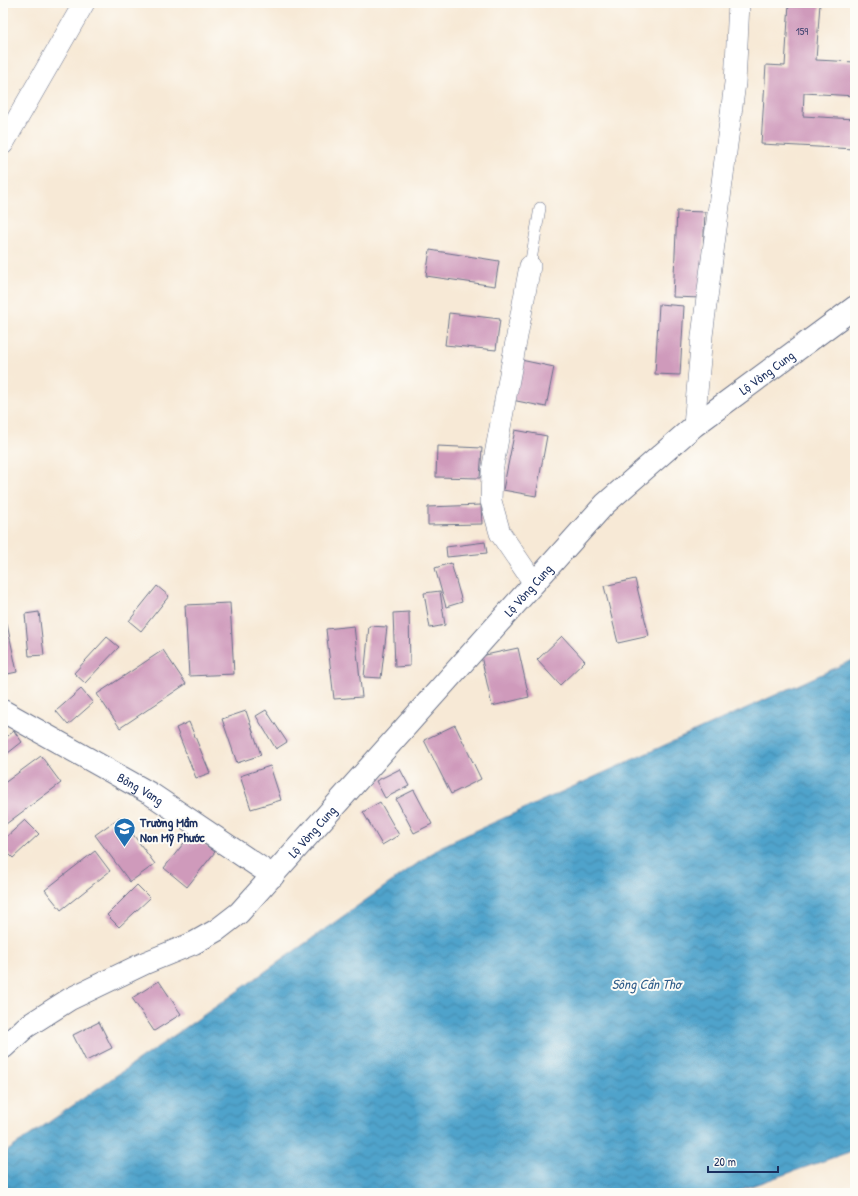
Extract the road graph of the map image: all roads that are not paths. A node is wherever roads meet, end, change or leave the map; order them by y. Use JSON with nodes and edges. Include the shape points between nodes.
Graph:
{"nodes":[{"id":1,"x":84,"y":3,"type":"edge"},
{"id":2,"x":739,"y":3,"type":"edge"},
{"id":3,"x":3,"y":144,"type":"edge"},
{"id":4,"x":540,"y":208,"type":"dead end"},
{"id":5,"x":530,"y":266,"type":"joint"},
{"id":6,"x":855,"y":308,"type":"edge"},
{"id":7,"x":694,"y":426,"type":"junction"},
{"id":8,"x":534,"y":583,"type":"junction"},
{"id":9,"x":3,"y":711,"type":"edge"},
{"id":10,"x":273,"y":876,"type":"junction"},
{"id":11,"x":3,"y":1048,"type":"edge"}],
"edges":[{"from":1,"to":3,"type":"street"},
{"from":2,"to":7,"type":"street","via":[[735,83],[702,336]]},
{"from":4,"to":5,"type":"lane"},
{"from":5,"to":8,"type":"street","via":[[492,471],[491,502],[500,533]]},
{"from":6,"to":7,"type":"main road","name":"Lộ Vòng Cung"},
{"from":7,"to":8,"type":"main road","name":"Lộ Vòng Cung","via":[[605,504]]},
{"from":8,"to":10,"type":"main road","name":"Lộ Vòng Cung"},
{"from":9,"to":10,"type":"main road","name":"Bông Vang","via":[[151,794]]},
{"from":10,"to":11,"type":"main road","name":"Lộ Vòng Cung","via":[[239,913],[217,930],[70,999],[26,1027]]}]}
